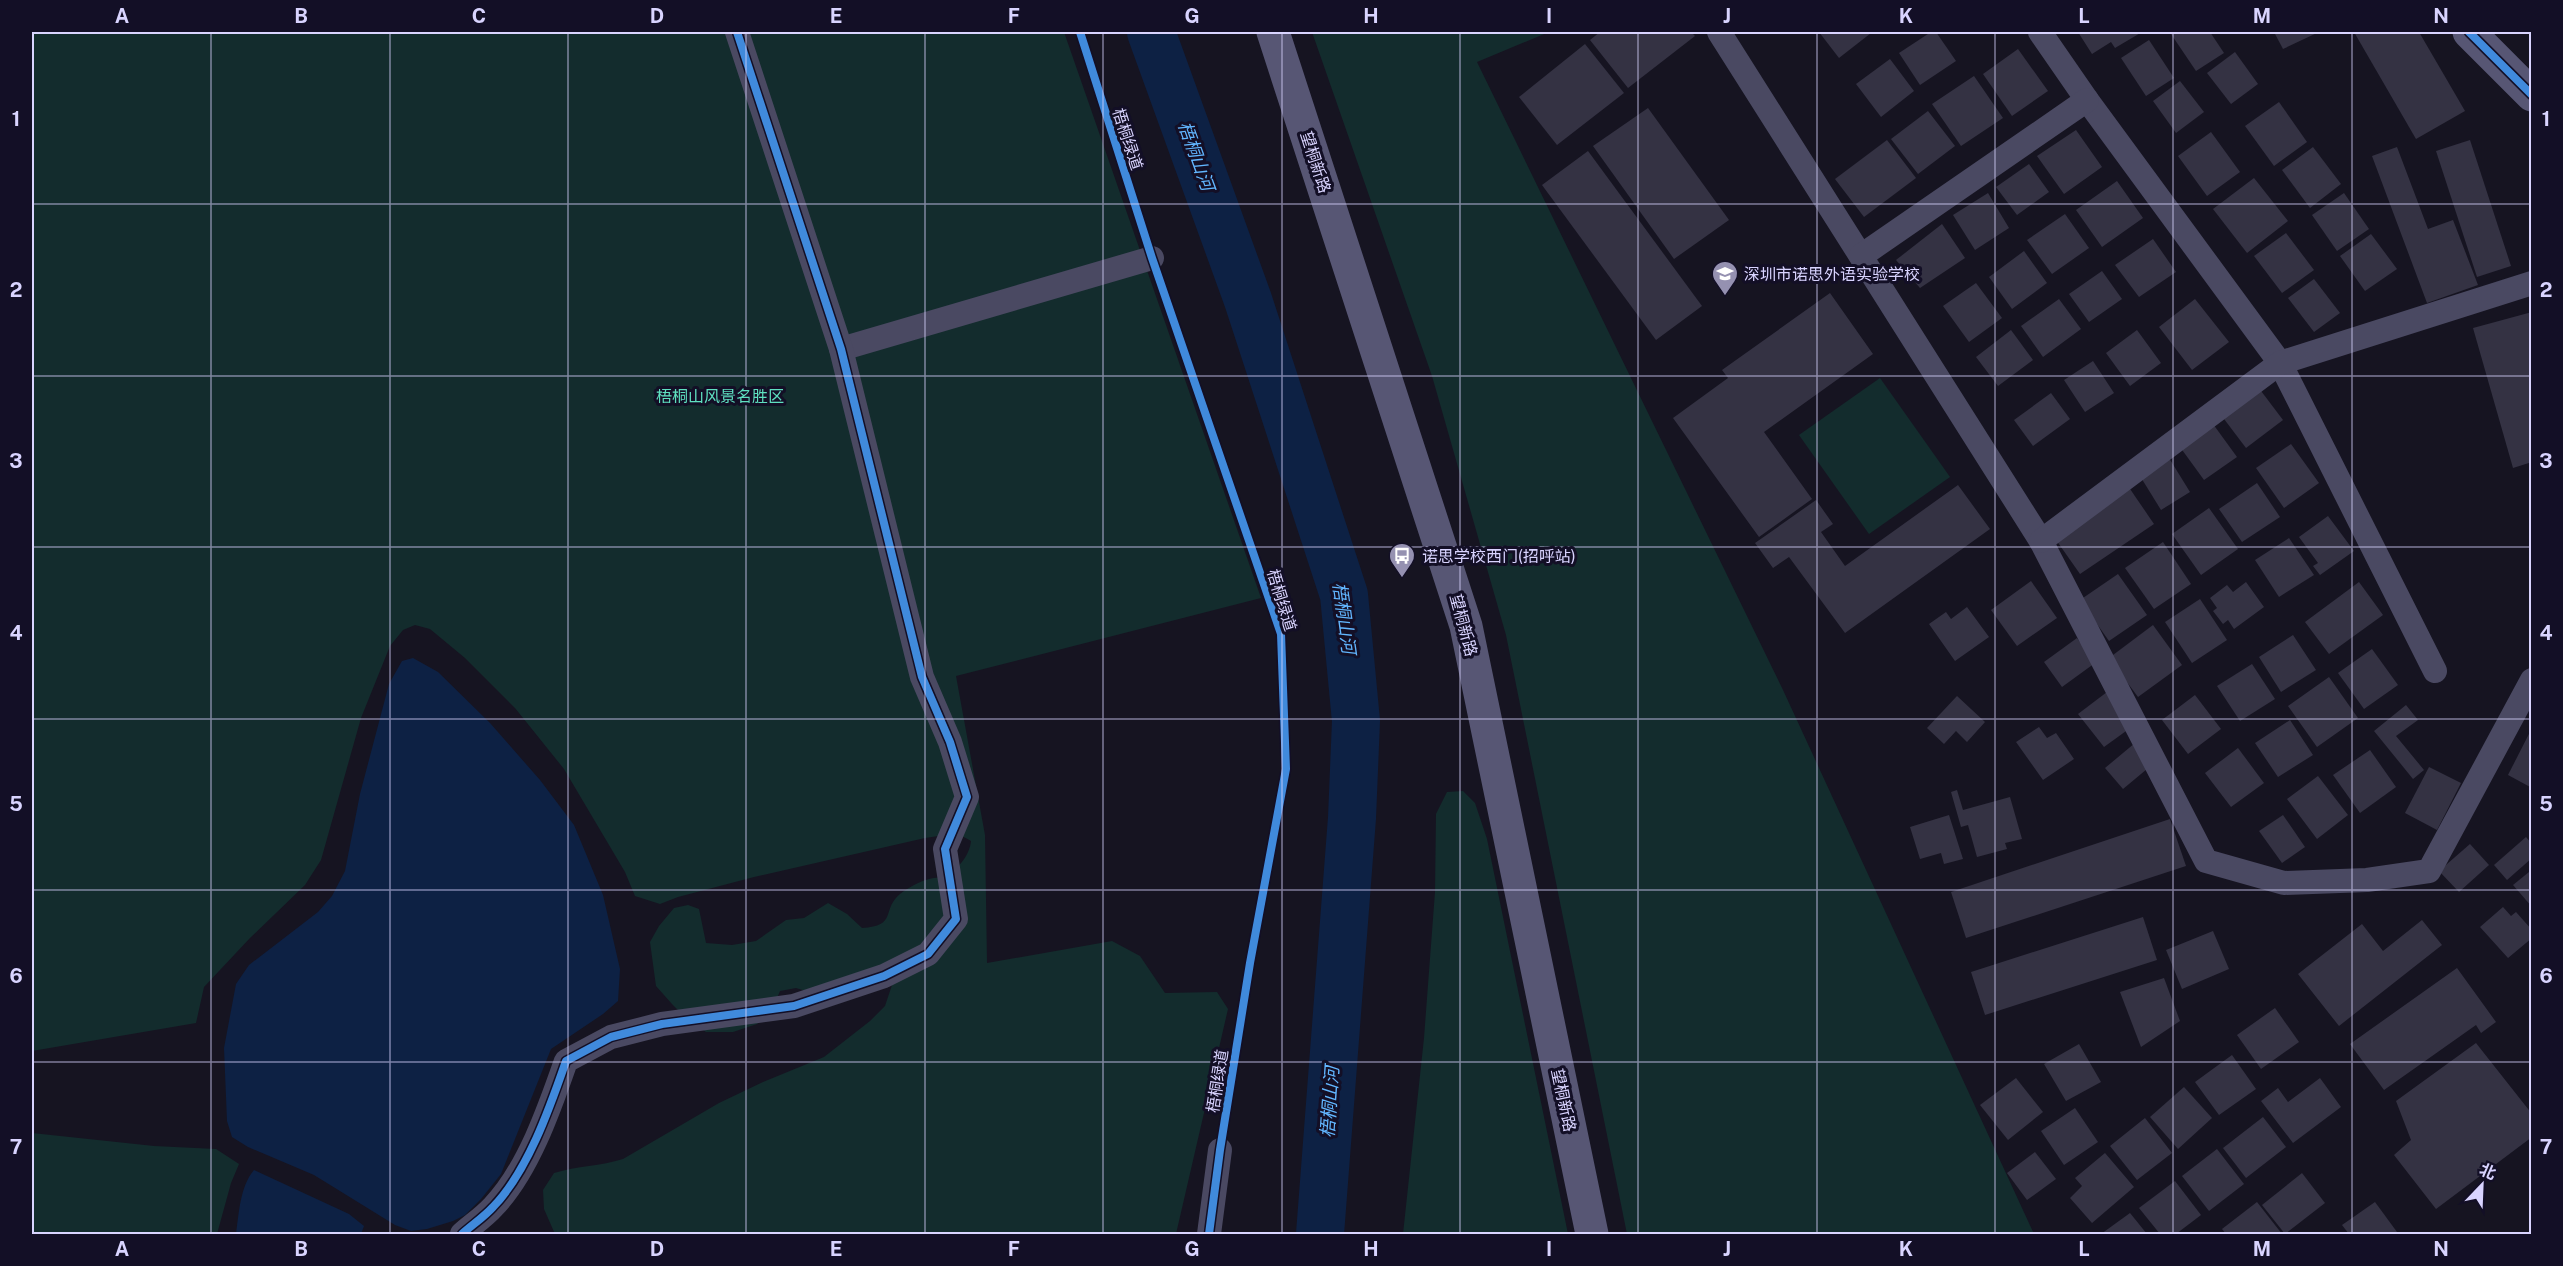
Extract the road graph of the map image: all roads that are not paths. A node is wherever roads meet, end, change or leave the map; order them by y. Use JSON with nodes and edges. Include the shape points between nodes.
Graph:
{"nodes":[{"id":1,"x":737,"y":32,"type":"edge"},
{"id":2,"x":1273,"y":32,"type":"edge"},
{"id":3,"x":1719,"y":32,"type":"edge"},
{"id":4,"x":2040,"y":32,"type":"edge"},
{"id":5,"x":2469,"y":32,"type":"edge"},
{"id":6,"x":2532,"y":95,"type":"edge"},
{"id":7,"x":2088,"y":100,"type":"junction"},
{"id":8,"x":1861,"y":256,"type":"junction"},
{"id":9,"x":1152,"y":258,"type":"dead end"},
{"id":10,"x":2532,"y":283,"type":"edge"},
{"id":11,"x":841,"y":349,"type":"junction"},
{"id":12,"x":2280,"y":363,"type":"junction"},
{"id":13,"x":2041,"y":541,"type":"junction"},
{"id":14,"x":2435,"y":671,"type":"dead end"},
{"id":15,"x":2532,"y":680,"type":"edge"},
{"id":16,"x":1220,"y":1150,"type":"dead end"},
{"id":17,"x":462,"y":1234,"type":"edge"},
{"id":18,"x":1209,"y":1234,"type":"edge"},
{"id":19,"x":1592,"y":1234,"type":"edge"}],
"edges":[{"from":1,"to":11,"type":"street"},
{"from":2,"to":19,"type":"street","name":"望桐新路","via":[[1466,626]]},
{"from":3,"to":8,"type":"street"},
{"from":4,"to":7,"type":"street"},
{"from":5,"to":6,"type":"street"},
{"from":7,"to":8,"type":"street"},
{"from":7,"to":12,"type":"street"},
{"from":8,"to":13,"type":"street"},
{"from":9,"to":11,"type":"street"},
{"from":10,"to":12,"type":"street"},
{"from":11,"to":17,"type":"street","via":[[922,677],[950,742],[967,797],[945,849],[956,919],[928,954],[884,976],[794,1006],[663,1024],[611,1037],[566,1061],[547,1118],[515,1177],[494,1206]]},
{"from":12,"to":13,"type":"street"},
{"from":12,"to":14,"type":"street"},
{"from":13,"to":15,"type":"street","via":[[2206,861],[2284,883],[2367,880],[2429,871]]},
{"from":16,"to":18,"type":"street"}]}
